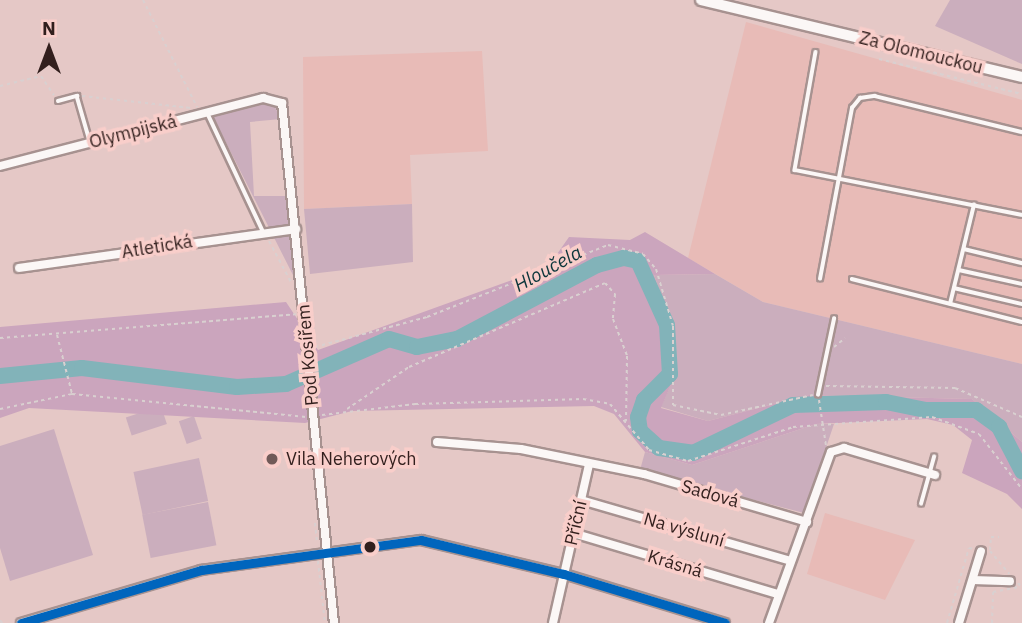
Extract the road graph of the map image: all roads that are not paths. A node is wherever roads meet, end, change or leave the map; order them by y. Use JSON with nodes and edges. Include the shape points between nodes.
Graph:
{"nodes":[{"id":1,"x":701,"y":0,"type":"edge"},
{"id":2,"x":816,"y":52,"type":"dead end"},
{"id":3,"x":1022,"y":77,"type":"edge"},
{"id":4,"x":267,"y":98,"type":"joint"},
{"id":5,"x":58,"y":102,"type":"road end"},
{"id":6,"x":204,"y":113,"type":"junction"},
{"id":7,"x":1022,"y":132,"type":"edge"},
{"id":8,"x":90,"y":143,"type":"junction"},
{"id":9,"x":0,"y":166,"type":"edge"},
{"id":10,"x":841,"y":175,"type":"junction"},
{"id":11,"x":974,"y":205,"type":"junction"},
{"id":12,"x":1022,"y":215,"type":"edge"},
{"id":13,"x":296,"y":229,"type":"junction"},
{"id":14,"x":263,"y":231,"type":"junction"},
{"id":15,"x":964,"y":249,"type":"junction"},
{"id":16,"x":1022,"y":263,"type":"edge"},
{"id":17,"x":19,"y":268,"type":"dead end"},
{"id":18,"x":959,"y":270,"type":"junction"},
{"id":19,"x":820,"y":279,"type":"dead end"},
{"id":20,"x":852,"y":279,"type":"dead end"},
{"id":21,"x":1022,"y":284,"type":"edge"},
{"id":22,"x":954,"y":288,"type":"junction"},
{"id":23,"x":950,"y":304,"type":"junction"},
{"id":24,"x":1022,"y":304,"type":"edge"},
{"id":25,"x":834,"y":319,"type":"dead end"},
{"id":26,"x":1022,"y":322,"type":"edge"},
{"id":27,"x":818,"y":395,"type":"road end"},
{"id":28,"x":437,"y":442,"type":"dead end"},
{"id":29,"x":934,"y":457,"type":"dead end"},
{"id":30,"x":589,"y":465,"type":"junction"},
{"id":31,"x":933,"y":474,"type":"junction"},
{"id":32,"x":581,"y":500,"type":"junction"},
{"id":33,"x":921,"y":504,"type":"dead end"},
{"id":34,"x":807,"y":522,"type":"junction"},
{"id":35,"x":573,"y":533,"type":"junction"},
{"id":36,"x":325,"y":548,"type":"junction"},
{"id":37,"x":986,"y":551,"type":"road end"},
{"id":38,"x":788,"y":560,"type":"junction"},
{"id":39,"x":564,"y":574,"type":"junction"},
{"id":40,"x":972,"y":580,"type":"junction"},
{"id":41,"x":1010,"y":581,"type":"dead end"},
{"id":42,"x":777,"y":594,"type":"junction"},
{"id":43,"x":21,"y":623,"type":"edge"},
{"id":44,"x":334,"y":623,"type":"edge"},
{"id":45,"x":553,"y":623,"type":"edge"},
{"id":46,"x":725,"y":623,"type":"edge"},
{"id":47,"x":769,"y":623,"type":"edge"},
{"id":48,"x":959,"y":623,"type":"edge"}],
"edges":[{"from":1,"to":3,"type":"main road","name":"Za Olomouckou"},
{"from":2,"to":10,"type":"lane","via":[[795,170]]},
{"from":4,"to":6,"type":"street","name":"Olympijská"},
{"from":4,"to":13,"type":"street","name":"Pod Kosířem","via":[[285,109]]},
{"from":5,"to":8,"type":"lane","via":[[78,96]]},
{"from":6,"to":8,"type":"street","name":"Olympijská"},
{"from":6,"to":14,"type":"lane"},
{"from":7,"to":10,"type":"lane","via":[[867,95],[852,108]]},
{"from":8,"to":9,"type":"street","name":"Olympijská"},
{"from":10,"to":11,"type":"lane"},
{"from":10,"to":19,"type":"lane"},
{"from":11,"to":12,"type":"lane"},
{"from":11,"to":15,"type":"lane"},
{"from":13,"to":14,"type":"street","name":"Atletická"},
{"from":13,"to":36,"type":"street","name":"Pod Kosířem"},
{"from":14,"to":17,"type":"street","name":"Atletická"},
{"from":15,"to":16,"type":"lane"},
{"from":15,"to":18,"type":"lane"},
{"from":18,"to":21,"type":"lane"},
{"from":18,"to":22,"type":"lane"},
{"from":20,"to":23,"type":"lane"},
{"from":22,"to":23,"type":"lane"},
{"from":22,"to":24,"type":"lane"},
{"from":23,"to":26,"type":"lane"},
{"from":25,"to":27,"type":"lane"},
{"from":28,"to":30,"type":"street","name":"Sadová","via":[[521,449]]},
{"from":29,"to":31,"type":"lane"},
{"from":30,"to":32,"type":"street","name":"Příční"},
{"from":30,"to":34,"type":"street","name":"Sadová"},
{"from":31,"to":33,"type":"lane"},
{"from":31,"to":34,"type":"street","via":[[844,448],[829,454]]},
{"from":32,"to":35,"type":"street","name":"Příční"},
{"from":32,"to":38,"type":"street","name":"Na výsluní"},
{"from":34,"to":38,"type":"street"},
{"from":35,"to":39,"type":"street","name":"Příční"},
{"from":35,"to":42,"type":"street","name":"Krásná"},
{"from":36,"to":39,"type":"street","via":[[430,541]]},
{"from":36,"to":43,"type":"street","via":[[163,579]]},
{"from":36,"to":44,"type":"street","name":"Pod Kosířem"},
{"from":37,"to":40,"type":"street"},
{"from":38,"to":42,"type":"street"},
{"from":39,"to":45,"type":"street","name":"Příční"},
{"from":39,"to":46,"type":"street"},
{"from":40,"to":41,"type":"street"},
{"from":40,"to":48,"type":"street"},
{"from":42,"to":47,"type":"street"}]}
